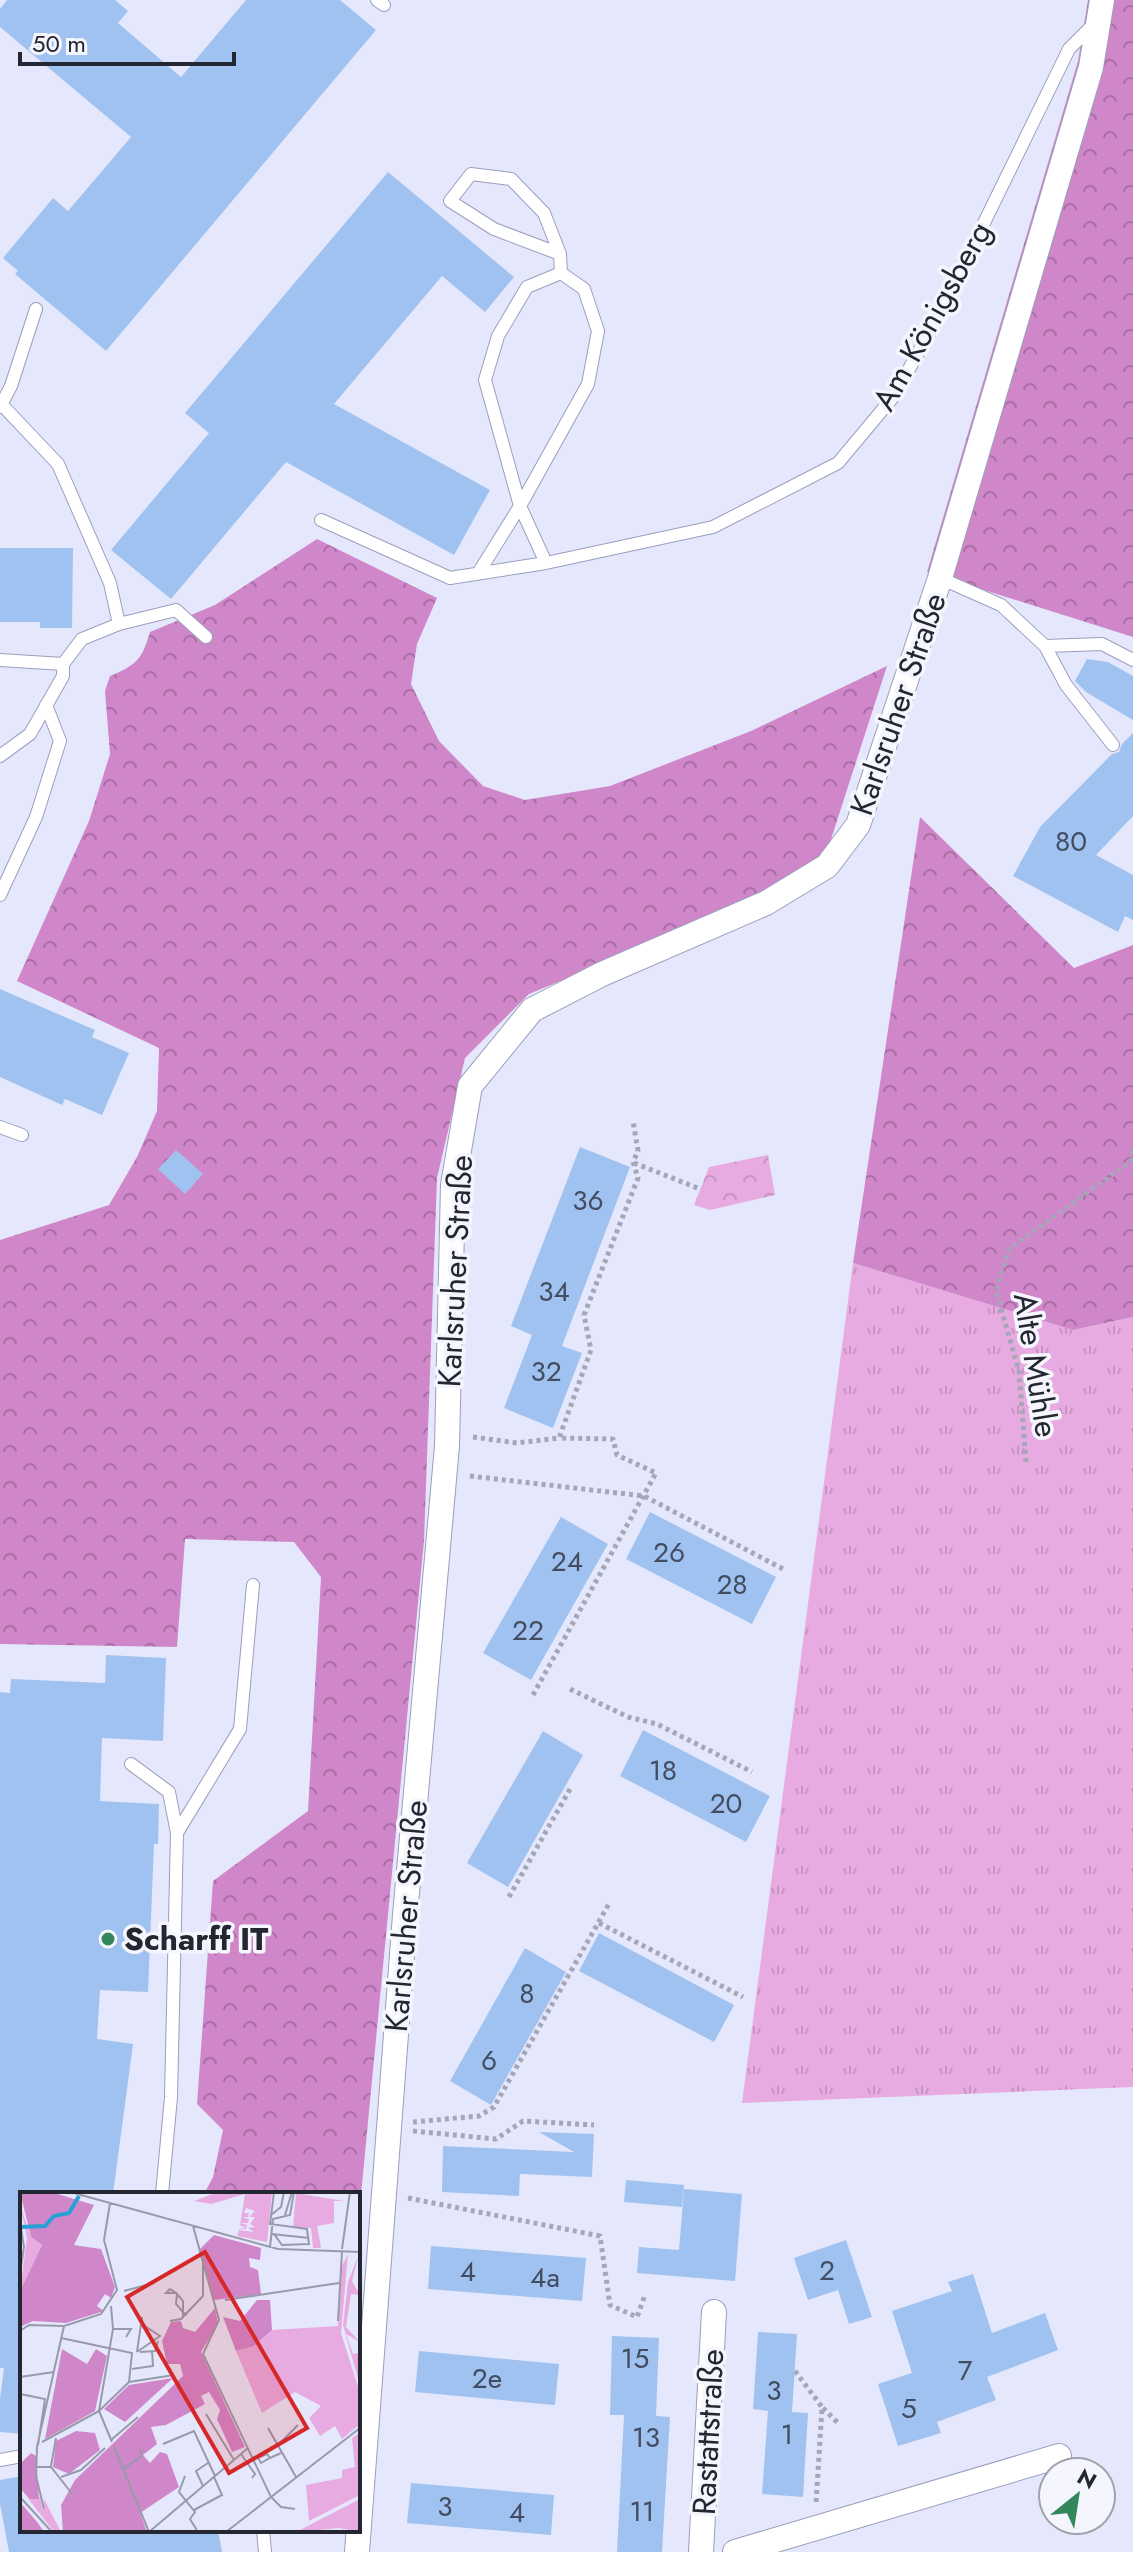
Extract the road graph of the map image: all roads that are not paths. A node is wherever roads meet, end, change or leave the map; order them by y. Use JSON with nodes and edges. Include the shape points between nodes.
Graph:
{"nodes":[{"id":1,"x":1100,"y":10,"type":"edge"},
{"id":2,"x":560,"y":254,"type":"junction"},
{"id":3,"x":561,"y":273,"type":"junction"},
{"id":4,"x":36,"y":309,"type":"dead end"},
{"id":5,"x":1,"y":406,"type":"edge"},
{"id":6,"x":520,"y":506,"type":"junction"},
{"id":7,"x":321,"y":520,"type":"dead end"},
{"id":8,"x":546,"y":563,"type":"junction"},
{"id":9,"x":479,"y":572,"type":"junction"},
{"id":10,"x":940,"y":578,"type":"junction"},
{"id":11,"x":119,"y":624,"type":"junction"},
{"id":12,"x":206,"y":637,"type":"dead end"},
{"id":13,"x":1045,"y":646,"type":"junction"},
{"id":14,"x":0,"y":660,"type":"edge"},
{"id":15,"x":1133,"y":660,"type":"edge"},
{"id":16,"x":63,"y":664,"type":"junction"},
{"id":17,"x":46,"y":705,"type":"junction"},
{"id":18,"x":1113,"y":745,"type":"dead end"},
{"id":19,"x":0,"y":756,"type":"edge"},
{"id":20,"x":0,"y":895,"type":"edge"},
{"id":21,"x":0,"y":1127,"type":"edge"},
{"id":22,"x":22,"y":1135,"type":"dead end"},
{"id":23,"x":253,"y":1585,"type":"dead end"},
{"id":24,"x":131,"y":1764,"type":"dead end"},
{"id":25,"x":177,"y":1833,"type":"junction"},
{"id":26,"x":162,"y":2192,"type":"edge"},
{"id":27,"x":714,"y":2312,"type":"dead end"},
{"id":28,"x":364,"y":2394,"type":"edge"},
{"id":29,"x":20,"y":2456,"type":"edge"},
{"id":30,"x":0,"y":2460,"type":"edge"},
{"id":31,"x":1037,"y":2463,"type":"edge"},
{"id":32,"x":360,"y":2484,"type":"edge"},
{"id":33,"x":263,"y":2532,"type":"edge"},
{"id":34,"x":358,"y":2532,"type":"edge"},
{"id":35,"x":265,"y":2552,"type":"edge"},
{"id":36,"x":357,"y":2552,"type":"edge"},
{"id":37,"x":701,"y":2552,"type":"edge"},
{"id":38,"x":735,"y":2552,"type":"edge"}],
"edges":[{"from":1,"to":8,"type":"lane","name":"Am Königsberg","via":[[1069,49],[894,396],[838,463],[713,527]]},
{"from":1,"to":10,"type":"street","name":"Karlsruher Straße","via":[[1091,67]]},
{"from":2,"to":2,"type":"lane","via":[[544,213],[511,179],[471,174],[450,201],[494,229]]},
{"from":2,"to":3,"type":"lane"},
{"from":3,"to":6,"type":"lane","via":[[584,289],[598,331],[588,384]]},
{"from":3,"to":6,"type":"lane","via":[[527,287],[498,336],[485,380]]},
{"from":4,"to":5,"type":"lane"},
{"from":5,"to":11,"type":"lane","via":[[58,464],[110,583]]},
{"from":6,"to":8,"type":"lane"},
{"from":6,"to":9,"type":"lane"},
{"from":7,"to":9,"type":"lane","name":"Am Königsberg","via":[[450,578]]},
{"from":8,"to":9,"type":"lane","name":"Am Königsberg"},
{"from":10,"to":13,"type":"lane","via":[[1001,605]]},
{"from":10,"to":28,"type":"street","name":"Karlsruher Straße","via":[[858,825],[827,866],[766,903],[532,1010],[470,1086],[453,1185],[447,1446]]},
{"from":11,"to":12,"type":"lane","via":[[176,610]]},
{"from":11,"to":16,"type":"lane","via":[[82,639]]},
{"from":13,"to":15,"type":"lane","via":[[1102,644]]},
{"from":13,"to":18,"type":"lane","via":[[1066,685]]},
{"from":14,"to":16,"type":"lane"},
{"from":16,"to":17,"type":"lane","via":[[63,676]]},
{"from":17,"to":19,"type":"lane","via":[[30,734]]},
{"from":17,"to":20,"type":"lane","via":[[60,741],[36,817]]},
{"from":21,"to":22,"type":"lane"},
{"from":23,"to":25,"type":"lane","via":[[240,1729]]},
{"from":24,"to":25,"type":"lane","via":[[169,1792]]},
{"from":25,"to":26,"type":"lane","via":[[171,2097]]},
{"from":27,"to":37,"type":"street","name":"Rastattstraße"},
{"from":28,"to":32,"type":"street","name":"Karlsruher Straße"},
{"from":29,"to":30,"type":"lane"},
{"from":31,"to":38,"type":"street"},
{"from":33,"to":35,"type":"lane"},
{"from":34,"to":36,"type":"street","name":"Karlsruher Straße"}]}
